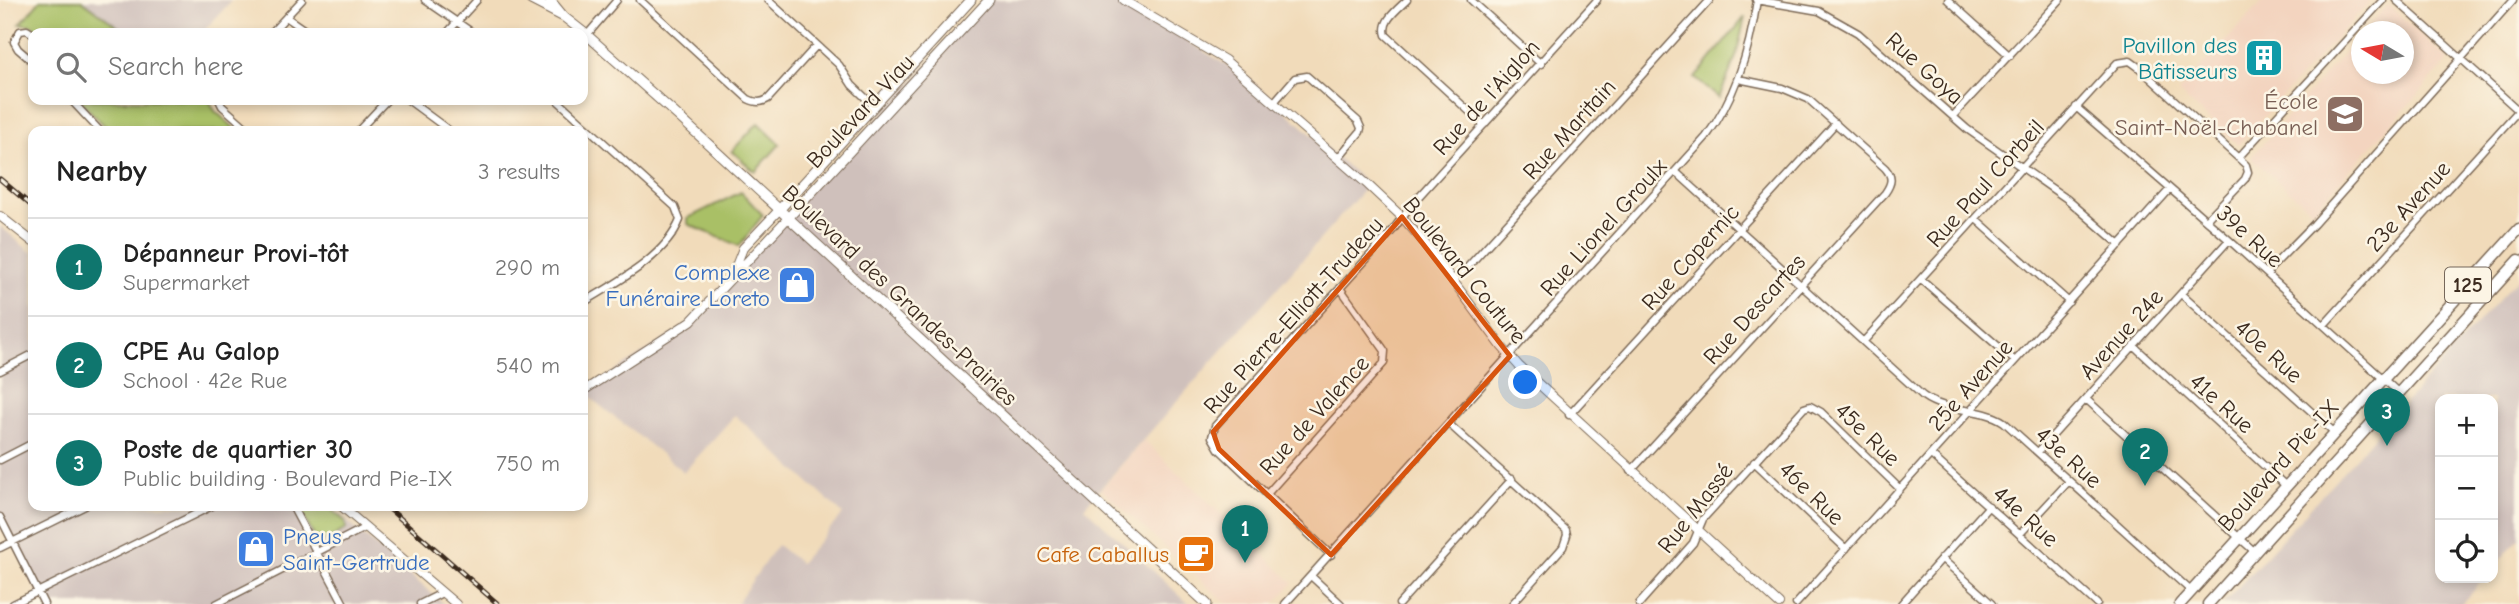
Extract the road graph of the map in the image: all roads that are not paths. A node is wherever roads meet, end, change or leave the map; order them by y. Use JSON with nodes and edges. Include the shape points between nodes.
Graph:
{"nodes":[{"id":1,"x":302,"y":0,"type":"edge"},
{"id":2,"x":425,"y":0,"type":"edge"},
{"id":3,"x":477,"y":0,"type":"edge"},
{"id":4,"x":531,"y":0,"type":"edge"},
{"id":5,"x":550,"y":0,"type":"edge"},
{"id":6,"x":617,"y":0,"type":"edge"},
{"id":7,"x":640,"y":0,"type":"edge"},
{"id":8,"x":768,"y":0,"type":"edge"},
{"id":9,"x":971,"y":0,"type":"edge"},
{"id":10,"x":989,"y":0,"type":"edge"},
{"id":11,"x":1123,"y":0,"type":"edge"},
{"id":12,"x":1406,"y":0,"type":"edge"},
{"id":13,"x":1471,"y":0,"type":"edge"},
{"id":14,"x":1710,"y":0,"type":"edge"},
{"id":15,"x":1756,"y":0,"type":"edge"},
{"id":16,"x":1948,"y":0,"type":"edge"},
{"id":17,"x":2060,"y":0,"type":"edge"},
{"id":18,"x":2383,"y":0,"type":"edge"},
{"id":19,"x":2396,"y":0,"type":"edge"},
{"id":20,"x":2513,"y":0,"type":"edge"},
{"id":21,"x":1595,"y":1,"type":"edge"},
{"id":22,"x":286,"y":17,"type":"junction"},
{"id":23,"x":564,"y":17,"type":"junction"},
{"id":24,"x":458,"y":22,"type":"junction"},
{"id":25,"x":276,"y":28,"type":"edge"},
{"id":26,"x":302,"y":28,"type":"edge"},
{"id":27,"x":452,"y":28,"type":"edge"},
{"id":28,"x":466,"y":28,"type":"edge"},
{"id":29,"x":578,"y":28,"type":"edge"},
{"id":30,"x":28,"y":31,"type":"edge"},
{"id":31,"x":588,"y":34,"type":"edge"},
{"id":32,"x":588,"y":36,"type":"edge"},
{"id":33,"x":817,"y":45,"type":"junction"},
{"id":34,"x":2010,"y":56,"type":"junction"},
{"id":35,"x":28,"y":58,"type":"edge"},
{"id":36,"x":2460,"y":59,"type":"junction"},
{"id":37,"x":1541,"y":64,"type":"junction"},
{"id":38,"x":1738,"y":79,"type":"junction"},
{"id":39,"x":1275,"y":101,"type":"junction"},
{"id":40,"x":76,"y":105,"type":"edge"},
{"id":41,"x":222,"y":105,"type":"edge"},
{"id":42,"x":382,"y":105,"type":"edge"},
{"id":43,"x":415,"y":105,"type":"edge"},
{"id":44,"x":563,"y":105,"type":"edge"},
{"id":45,"x":874,"y":106,"type":"junction"},
{"id":46,"x":2076,"y":107,"type":"junction"},
{"id":47,"x":2519,"y":110,"type":"edge"},
{"id":48,"x":1953,"y":116,"type":"junction"},
{"id":49,"x":1836,"y":123,"type":"junction"},
{"id":50,"x":1484,"y":125,"type":"junction"},
{"id":51,"x":95,"y":126,"type":"edge"},
{"id":52,"x":244,"y":126,"type":"edge"},
{"id":53,"x":363,"y":126,"type":"edge"},
{"id":54,"x":443,"y":126,"type":"edge"},
{"id":55,"x":586,"y":126,"type":"edge"},
{"id":56,"x":588,"y":128,"type":"edge"},
{"id":57,"x":2239,"y":157,"type":"junction"},
{"id":58,"x":1338,"y":158,"type":"junction"},
{"id":59,"x":2022,"y":167,"type":"junction"},
{"id":60,"x":1676,"y":172,"type":"junction"},
{"id":61,"x":2170,"y":189,"type":"junction"},
{"id":62,"x":779,"y":209,"type":"junction"},
{"id":63,"x":0,"y":216,"type":"edge"},
{"id":64,"x":788,"y":218,"type":"junction"},
{"id":65,"x":1402,"y":218,"type":"junction"},
{"id":66,"x":1976,"y":219,"type":"junction"},
{"id":67,"x":2206,"y":220,"type":"junction"},
{"id":68,"x":1739,"y":229,"type":"junction"},
{"id":69,"x":2519,"y":229,"type":"edge"},
{"id":70,"x":28,"y":238,"type":"edge"},
{"id":71,"x":2229,"y":240,"type":"junction"},
{"id":72,"x":2120,"y":245,"type":"junction"},
{"id":73,"x":2519,"y":260,"type":"edge"},
{"id":74,"x":2266,"y":273,"type":"junction"},
{"id":75,"x":731,"y":279,"type":"junction"},
{"id":76,"x":1921,"y":279,"type":"junction"},
{"id":77,"x":1452,"y":280,"type":"junction"},
{"id":78,"x":1800,"y":284,"type":"junction"},
{"id":79,"x":1340,"y":289,"type":"junction"},
{"id":80,"x":2181,"y":294,"type":"junction"},
{"id":81,"x":588,"y":300,"type":"edge"},
{"id":82,"x":2069,"y":302,"type":"junction"},
{"id":83,"x":2324,"y":325,"type":"junction"},
{"id":84,"x":1864,"y":341,"type":"junction"},
{"id":85,"x":2134,"y":346,"type":"junction"},
{"id":86,"x":1510,"y":356,"type":"junction"},
{"id":87,"x":28,"y":357,"type":"edge"},
{"id":88,"x":2015,"y":361,"type":"junction"},
{"id":89,"x":0,"y":371,"type":"edge"},
{"id":90,"x":2383,"y":379,"type":"junction"},
{"id":91,"x":588,"y":388,"type":"edge"},
{"id":92,"x":2399,"y":393,"type":"junction"},
{"id":93,"x":2086,"y":399,"type":"junction"},
{"id":94,"x":1810,"y":406,"type":"joint"},
{"id":95,"x":1969,"y":412,"type":"junction"},
{"id":96,"x":1569,"y":415,"type":"junction"},
{"id":97,"x":1449,"y":424,"type":"junction"},
{"id":98,"x":2335,"y":433,"type":"junction"},
{"id":99,"x":28,"y":446,"type":"edge"},
{"id":100,"x":2038,"y":452,"type":"junction"},
{"id":101,"x":1931,"y":455,"type":"junction"},
{"id":102,"x":0,"y":460,"type":"edge"},
{"id":103,"x":1754,"y":461,"type":"junction"},
{"id":104,"x":1631,"y":471,"type":"junction"},
{"id":105,"x":1512,"y":480,"type":"junction"},
{"id":106,"x":2069,"y":481,"type":"junction"},
{"id":107,"x":2286,"y":486,"type":"junction"},
{"id":108,"x":1900,"y":489,"type":"junction"},
{"id":109,"x":1267,"y":494,"type":"junction"},
{"id":110,"x":1989,"y":506,"type":"junction"},
{"id":111,"x":75,"y":511,"type":"edge"},
{"id":112,"x":202,"y":511,"type":"edge"},
{"id":113,"x":295,"y":511,"type":"edge"},
{"id":114,"x":347,"y":511,"type":"edge"},
{"id":115,"x":0,"y":517,"type":"edge"},
{"id":116,"x":366,"y":527,"type":"junction"},
{"id":117,"x":1698,"y":531,"type":"junction"},
{"id":118,"x":2020,"y":534,"type":"junction"},
{"id":119,"x":2239,"y":538,"type":"junction"},
{"id":120,"x":13,"y":542,"type":"junction"},
{"id":121,"x":0,"y":548,"type":"edge"},
{"id":122,"x":1846,"y":549,"type":"junction"},
{"id":123,"x":2255,"y":552,"type":"junction"},
{"id":124,"x":317,"y":554,"type":"junction"},
{"id":125,"x":1331,"y":555,"type":"junction"},
{"id":126,"x":1941,"y":558,"type":"junction"},
{"id":127,"x":1311,"y":576,"type":"junction"},
{"id":128,"x":38,"y":592,"type":"junction"},
{"id":129,"x":2191,"y":592,"type":"junction"},
{"id":130,"x":442,"y":593,"type":"junction"},
{"id":131,"x":13,"y":604,"type":"edge"},
{"id":132,"x":44,"y":604,"type":"edge"},
{"id":133,"x":216,"y":604,"type":"edge"},
{"id":134,"x":344,"y":604,"type":"edge"},
{"id":135,"x":420,"y":604,"type":"edge"},
{"id":136,"x":456,"y":604,"type":"edge"},
{"id":137,"x":1208,"y":604,"type":"edge"},
{"id":138,"x":1285,"y":604,"type":"edge"},
{"id":139,"x":1341,"y":604,"type":"edge"},
{"id":140,"x":1399,"y":604,"type":"edge"},
{"id":141,"x":1512,"y":604,"type":"edge"},
{"id":142,"x":1639,"y":604,"type":"edge"},
{"id":143,"x":1779,"y":604,"type":"edge"},
{"id":144,"x":1796,"y":604,"type":"edge"},
{"id":145,"x":1901,"y":604,"type":"edge"},
{"id":146,"x":1992,"y":604,"type":"edge"},
{"id":147,"x":2097,"y":604,"type":"edge"},
{"id":148,"x":2180,"y":604,"type":"edge"},
{"id":149,"x":2208,"y":604,"type":"edge"}],
"edges":[{"from":1,"to":22,"type":"street"},
{"from":2,"to":24,"type":"street"},
{"from":3,"to":24,"type":"street"},
{"from":4,"to":23,"type":"main road","name":"Boulevard des Grandes-Prairies"},
{"from":5,"to":23,"type":"main road","name":"Boulevard des Grandes-Prairies"},
{"from":6,"to":31,"type":"street"},
{"from":7,"to":33,"type":"street","via":[[754,102],[768,99]]},
{"from":8,"to":33,"type":"street"},
{"from":9,"to":45,"type":"main road","name":"Boulevard Viau"},
{"from":10,"to":64,"type":"main road","name":"Boulevard Viau"},
{"from":11,"to":39,"type":"street","name":"Boulevard Couture","via":[[1225,60]]},
{"from":12,"to":50,"type":"street","via":[[1384,29],[1389,40]]},
{"from":13,"to":37,"type":"street"},
{"from":14,"to":77,"type":"street","name":"Rue Maritain"},
{"from":15,"to":38,"type":"street","name":"Rue Lionel Groulx"},
{"from":15,"to":48,"type":"street","name":"Rue Goya","via":[[1806,7],[1842,23]]},
{"from":16,"to":34,"type":"street"},
{"from":17,"to":34,"type":"street"},
{"from":18,"to":57,"type":"street"},
{"from":19,"to":36,"type":"street"},
{"from":20,"to":36,"type":"street"},
{"from":21,"to":37,"type":"street","name":"Rue de l'Aiglon"},
{"from":22,"to":25,"type":"street"},
{"from":22,"to":26,"type":"street"},
{"from":23,"to":29,"type":"main road","name":"Boulevard des Grandes-Prairies"},
{"from":24,"to":27,"type":"street"},
{"from":24,"to":28,"type":"street"},
{"from":30,"to":35,"type":"street","via":[[20,31],[15,42]]},
{"from":32,"to":62,"type":"main road","name":"Boulevard des Grandes-Prairies"},
{"from":33,"to":45,"type":"street"},
{"from":34,"to":48,"type":"street"},
{"from":36,"to":47,"type":"street"},
{"from":36,"to":74,"type":"street"},
{"from":37,"to":50,"type":"street","name":"Rue de l'Aiglon"},
{"from":38,"to":49,"type":"street","via":[[1796,92]]},
{"from":38,"to":60,"type":"street","name":"Rue Lionel Groulx","via":[[1713,127]]},
{"from":39,"to":58,"type":"street","name":"Boulevard Couture"},
{"from":39,"to":58,"type":"street","via":[[1298,75],[1307,76],[1330,95],[1362,128]]},
{"from":40,"to":51,"type":"street"},
{"from":41,"to":52,"type":"street"},
{"from":42,"to":53,"type":"street"},
{"from":43,"to":54,"type":"street"},
{"from":44,"to":55,"type":"street"},
{"from":45,"to":62,"type":"main road","name":"Boulevard Viau"},
{"from":46,"to":57,"type":"street","name":"Rue Paul Corbeil","via":[[2117,63],[2130,61]]},
{"from":46,"to":59,"type":"street","name":"Rue Paul Corbeil"},
{"from":46,"to":61,"type":"street","name":"39e Rue"},
{"from":47,"to":83,"type":"street","name":"23e Avenue"},
{"from":48,"to":59,"type":"street","name":"Rue Goya"},
{"from":49,"to":68,"type":"street","name":"Rue Copernic"},
{"from":49,"to":78,"type":"street","name":"Rue Descartes","via":[[1890,174],[1889,187]]},
{"from":50,"to":65,"type":"street","name":"Rue de l'Aiglon"},
{"from":56,"to":81,"type":"street","via":[[675,207],[680,220],[645,263]]},
{"from":57,"to":67,"type":"street","via":[[2248,169],[2245,179]]},
{"from":58,"to":65,"type":"street","name":"Boulevard Couture"},
{"from":59,"to":66,"type":"street","name":"Rue Paul Corbeil"},
{"from":59,"to":72,"type":"street"},
{"from":60,"to":68,"type":"street","name":"43e Rue"},
{"from":60,"to":86,"type":"street","name":"Rue Lionel Groulx"},
{"from":61,"to":67,"type":"street","name":"39e Rue"},
{"from":61,"to":72,"type":"street","name":"25e Avenue"},
{"from":62,"to":64,"type":"main road","name":"Boulevard des Grandes-Prairies"},
{"from":62,"to":75,"type":"street","name":"Boulevard Viau","via":[[743,248]]},
{"from":63,"to":70,"type":"street"},
{"from":64,"to":75,"type":"street","name":"Boulevard Viau"},
{"from":64,"to":137,"type":"main road","name":"Boulevard des Grandes-Prairies"},
{"from":65,"to":77,"type":"street","name":"Boulevard Couture"},
{"from":65,"to":79,"type":"street","name":"Rue Pierre-Elliott-Trudeau"},
{"from":66,"to":76,"type":"street","name":"Rue Paul Corbeil"},
{"from":66,"to":82,"type":"street"},
{"from":67,"to":71,"type":"street","name":"39e Rue"},
{"from":68,"to":78,"type":"street","name":"43e Rue"},
{"from":68,"to":96,"type":"street","name":"Rue Copernic"},
{"from":69,"to":90,"type":"main road","name":"Boulevard Pie-IX","number":"125"},
{"from":71,"to":74,"type":"street","name":"39e Rue"},
{"from":71,"to":80,"type":"street","name":"Avenue 24e"},
{"from":72,"to":82,"type":"street","name":"25e Avenue"},
{"from":73,"to":92,"type":"main road","name":"Boulevard Pie-IX","number":"125"},
{"from":74,"to":83,"type":"street","name":"39e Rue"},
{"from":75,"to":91,"type":"street","name":"Boulevard Viau","via":[[682,328]]},
{"from":76,"to":84,"type":"street","name":"Rue Paul Corbeil"},
{"from":76,"to":88,"type":"street"},
{"from":77,"to":86,"type":"street","name":"Boulevard Couture"},
{"from":78,"to":84,"type":"street","name":"43e Rue"},
{"from":78,"to":104,"type":"street","name":"Rue Descartes"},
{"from":79,"to":109,"type":"street","name":"Rue de Valence","via":[[1385,351],[1384,363]]},
{"from":79,"to":109,"type":"street","name":"Rue Pierre-Elliott-Trudeau","via":[[1219,420],[1212,437]]},
{"from":80,"to":85,"type":"street","name":"Avenue 24e"},
{"from":80,"to":98,"type":"street","name":"40e Rue"},
{"from":82,"to":88,"type":"street","name":"25e Avenue"},
{"from":83,"to":90,"type":"street","name":"39e Rue"},
{"from":84,"to":95,"type":"street","name":"43e Rue","via":[[1930,401]]},
{"from":85,"to":93,"type":"street","name":"Avenue 24e"},
{"from":85,"to":107,"type":"street","name":"41e Rue"},
{"from":86,"to":96,"type":"street","name":"Boulevard Couture"},
{"from":86,"to":97,"type":"street","name":"Rue Lionel Groulx"},
{"from":87,"to":89,"type":"street"},
{"from":88,"to":95,"type":"street","name":"25e Avenue"},
{"from":90,"to":92,"type":"street","name":"39e Rue"},
{"from":90,"to":98,"type":"main road","name":"Boulevard Pie-IX","number":"125"},
{"from":92,"to":123,"type":"main road","name":"Boulevard Pie-IX","number":"125"},
{"from":93,"to":100,"type":"street","name":"Avenue 24e"},
{"from":93,"to":119,"type":"street"},
{"from":94,"to":103,"type":"street","name":"Rue Massé"},
{"from":94,"to":108,"type":"street","name":"45e Rue"},
{"from":95,"to":100,"type":"street","name":"43e Rue","via":[[1998,418]]},
{"from":95,"to":101,"type":"street","name":"25e Avenue"},
{"from":96,"to":104,"type":"street","name":"Boulevard Couture"},
{"from":97,"to":105,"type":"street"},
{"from":97,"to":125,"type":"street","name":"Rue Lionel Groulx"},
{"from":98,"to":107,"type":"main road","name":"Boulevard Pie-IX","number":"125"},
{"from":99,"to":102,"type":"street"},
{"from":100,"to":106,"type":"street","name":"43e Rue"},
{"from":101,"to":108,"type":"street","name":"25e Avenue"},
{"from":101,"to":110,"type":"street","name":"44e Rue"},
{"from":103,"to":117,"type":"street","name":"Rue Massé","via":[[1703,519]]},
{"from":103,"to":122,"type":"street","name":"46e Rue"},
{"from":104,"to":117,"type":"street","name":"Boulevard Couture"},
{"from":105,"to":140,"type":"street"},
{"from":105,"to":141,"type":"street","via":[[1563,525],[1567,536],[1563,547]]},
{"from":106,"to":118,"type":"street"},
{"from":106,"to":129,"type":"street","name":"43e Rue"},
{"from":107,"to":119,"type":"main road","name":"Boulevard Pie-IX","number":"125"},
{"from":108,"to":122,"type":"street","name":"25e Avenue"},
{"from":109,"to":125,"type":"street"},
{"from":110,"to":118,"type":"street","name":"44e Rue"},
{"from":110,"to":126,"type":"street"},
{"from":111,"to":120,"type":"street"},
{"from":112,"to":128,"type":"street"},
{"from":113,"to":124,"type":"street"},
{"from":114,"to":116,"type":"street"},
{"from":115,"to":120,"type":"street"},
{"from":116,"to":124,"type":"street"},
{"from":116,"to":130,"type":"street"},
{"from":117,"to":142,"type":"street","name":"Rue Massé","via":[[1693,543]]},
{"from":117,"to":143,"type":"street","name":"Boulevard Couture"},
{"from":118,"to":147,"type":"street","name":"44e Rue"},
{"from":119,"to":123,"type":"street"},
{"from":119,"to":129,"type":"main road","name":"Boulevard Pie-IX","number":"125"},
{"from":120,"to":121,"type":"street"},
{"from":120,"to":128,"type":"street"},
{"from":122,"to":144,"type":"street","name":"25e Avenue"},
{"from":123,"to":149,"type":"main road","name":"Boulevard Pie-IX","number":"125"},
{"from":124,"to":133,"type":"street"},
{"from":124,"to":134,"type":"street"},
{"from":125,"to":127,"type":"street","name":"Rue Lionel Groulx"},
{"from":126,"to":145,"type":"street"},
{"from":126,"to":146,"type":"street"},
{"from":127,"to":138,"type":"street","name":"Rue Lionel Groulx"},
{"from":127,"to":139,"type":"street"},
{"from":128,"to":131,"type":"street"},
{"from":128,"to":132,"type":"street"},
{"from":129,"to":148,"type":"main road","name":"Boulevard Pie-IX","number":"125"},
{"from":130,"to":135,"type":"street"},
{"from":130,"to":136,"type":"street"}]}
